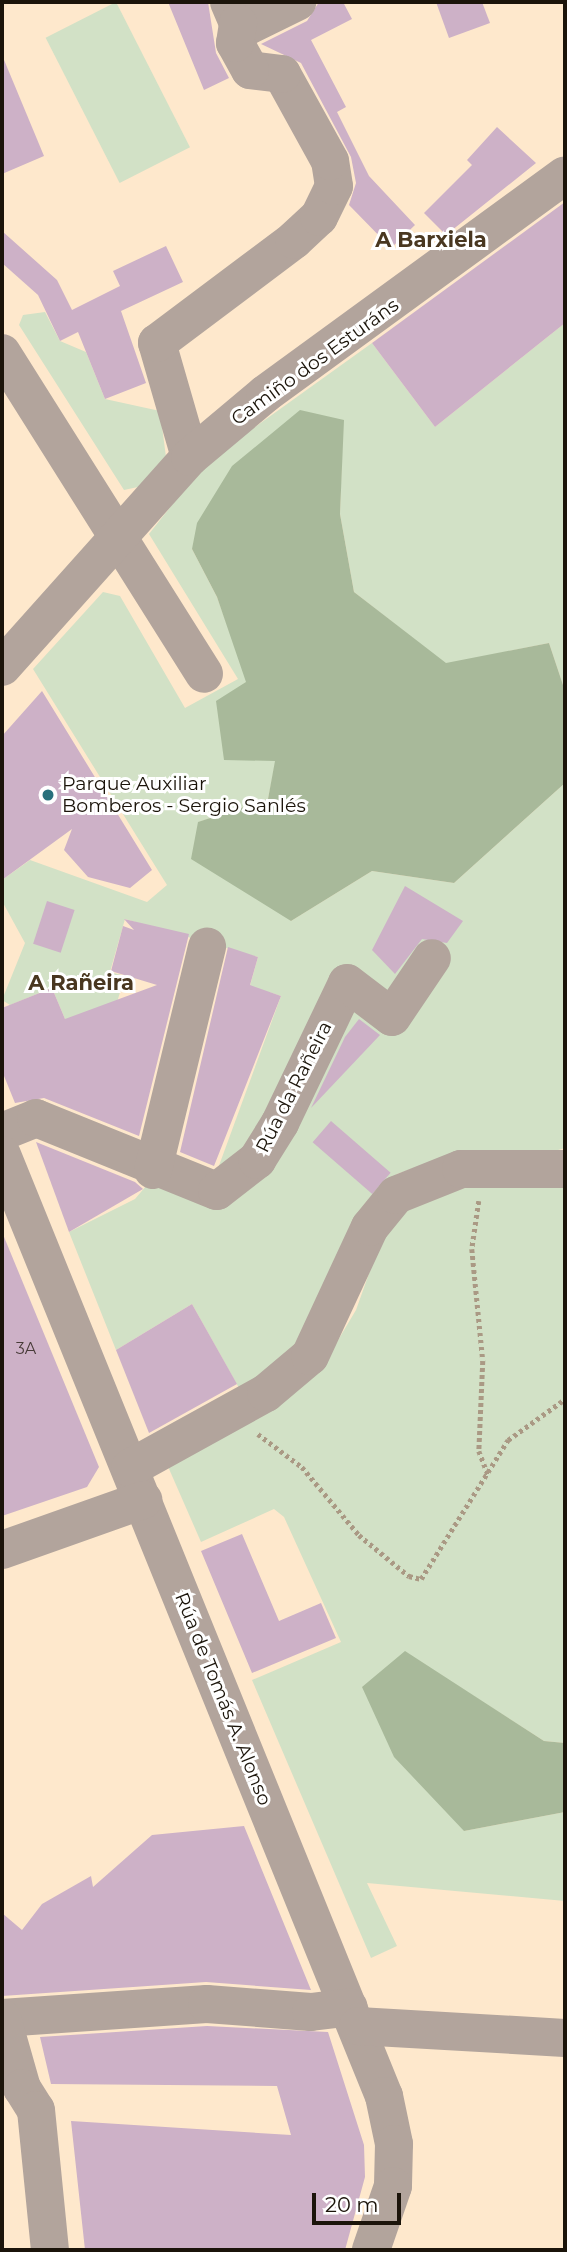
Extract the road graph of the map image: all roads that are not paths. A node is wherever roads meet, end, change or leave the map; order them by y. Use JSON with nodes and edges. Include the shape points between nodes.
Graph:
{"nodes":[{"id":1,"x":297,"y":2,"type":"edge"},
{"id":2,"x":234,"y":13,"type":"edge"},
{"id":3,"x":565,"y":175,"type":"edge"},
{"id":4,"x":2,"y":353,"type":"edge"},
{"id":5,"x":190,"y":457,"type":"junction"},
{"id":6,"x":117,"y":536,"type":"junction"},
{"id":7,"x":2,"y":667,"type":"edge"},
{"id":8,"x":204,"y":674,"type":"dead end"},
{"id":9,"x":207,"y":946,"type":"dead end"},
{"id":10,"x":432,"y":958,"type":"dead end"},
{"id":11,"x":2,"y":1132,"type":"edge"},
{"id":12,"x":2,"y":1155,"type":"edge"},
{"id":13,"x":565,"y":1169,"type":"edge"},
{"id":14,"x":153,"y":1170,"type":"junction"},
{"id":15,"x":136,"y":1484,"type":"junction"},
{"id":16,"x":2,"y":1550,"type":"edge"},
{"id":17,"x":354,"y":2016,"type":"junction"},
{"id":18,"x":2,"y":2018,"type":"edge"},
{"id":19,"x":565,"y":2038,"type":"edge"},
{"id":20,"x":50,"y":2250,"type":"edge"},
{"id":21,"x":371,"y":2250,"type":"edge"}],
"edges":[{"from":1,"to":2,"type":"street","via":[[248,26]]},
{"from":2,"to":5,"type":"street","via":[[235,43],[250,70],[282,74],[330,162],[334,186],[319,217],[294,240],[157,343]]},
{"from":3,"to":5,"type":"street","name":"Camiño dos Esturáns","via":[[265,394]]},
{"from":4,"to":6,"type":"street"},
{"from":5,"to":6,"type":"street","name":"Camiño dos Esturáns"},
{"from":6,"to":7,"type":"street","name":"Camiño dos Esturáns"},
{"from":6,"to":8,"type":"street"},
{"from":9,"to":14,"type":"street"},
{"from":10,"to":14,"type":"street","name":"Rúa da Rañeira","via":[[392,1017],[347,983],[257,1160],[217,1191]]},
{"from":11,"to":14,"type":"street","name":"Rúa da Rañeira","via":[[36,1118]]},
{"from":12,"to":15,"type":"street","name":"Rúa de Tomás A. Alonso"},
{"from":13,"to":15,"type":"street","via":[[436,1174],[389,1202],[369,1227],[310,1356],[288,1378],[226,1415]]},
{"from":15,"to":16,"type":"street"},
{"from":15,"to":17,"type":"street","name":"Rúa de Tomás A. Alonso"},
{"from":17,"to":18,"type":"street","via":[[207,2004]]},
{"from":17,"to":19,"type":"street"},
{"from":17,"to":21,"type":"street","name":"Rúa de Tomás A. Alonso","via":[[394,2144],[393,2186]]},
{"from":18,"to":20,"type":"street","via":[[22,2088],[36,2110]]}]}
